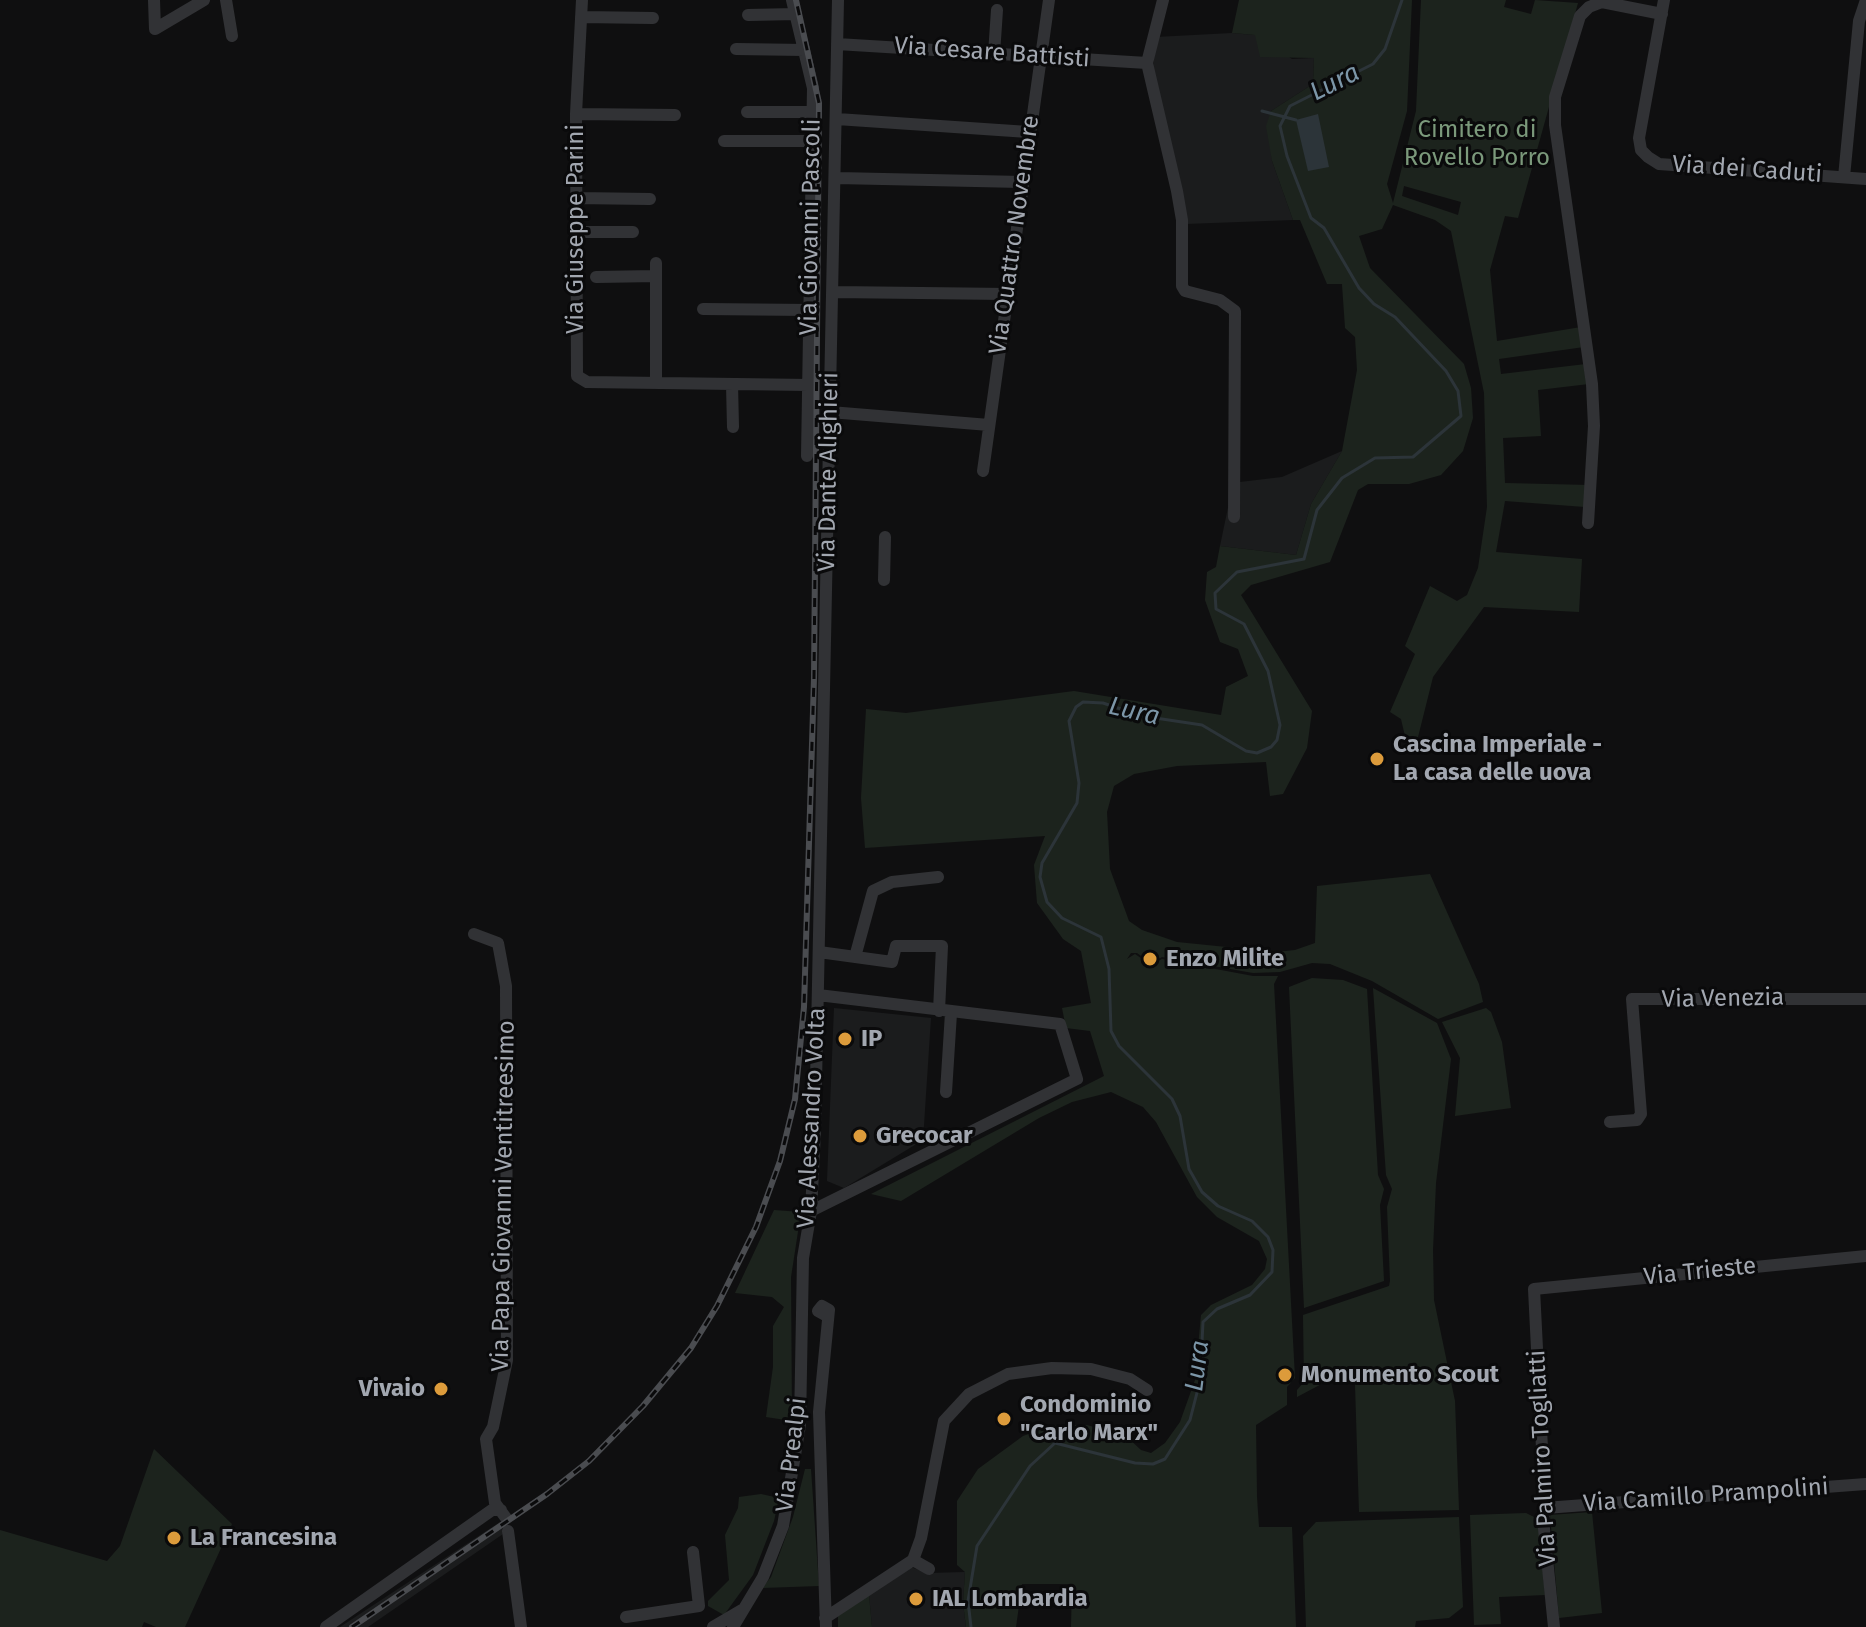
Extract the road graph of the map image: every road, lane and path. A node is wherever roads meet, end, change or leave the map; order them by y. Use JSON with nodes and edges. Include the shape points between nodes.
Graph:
{"nodes":[{"id":1,"x":154,"y":0,"type":"edge"},
{"id":2,"x":204,"y":0,"type":"edge"},
{"id":3,"x":226,"y":0,"type":"edge"},
{"id":4,"x":582,"y":0,"type":"edge"},
{"id":5,"x":792,"y":0,"type":"edge"},
{"id":6,"x":838,"y":0,"type":"edge"},
{"id":7,"x":1049,"y":0,"type":"edge"},
{"id":8,"x":1163,"y":0,"type":"edge"},
{"id":9,"x":1664,"y":0,"type":"edge"},
{"id":10,"x":1866,"y":0,"type":"edge"},
{"id":11,"x":997,"y":10,"type":"dead end"},
{"id":12,"x":796,"y":14,"type":"junction"},
{"id":13,"x":1662,"y":14,"type":"junction"},
{"id":14,"x":748,"y":15,"type":"dead end"},
{"id":15,"x":581,"y":17,"type":"junction"},
{"id":16,"x":653,"y":18,"type":"dead end"},
{"id":17,"x":232,"y":36,"type":"dead end"},
{"id":18,"x":837,"y":44,"type":"junction"},
{"id":19,"x":736,"y":49,"type":"dead end"},
{"id":20,"x":804,"y":50,"type":"junction"},
{"id":21,"x":994,"y":54,"type":"junction"},
{"id":22,"x":1040,"y":57,"type":"junction"},
{"id":23,"x":1147,"y":63,"type":"junction"},
{"id":24,"x":747,"y":112,"type":"dead end"},
{"id":25,"x":812,"y":112,"type":"junction"},
{"id":26,"x":576,"y":114,"type":"junction"},
{"id":27,"x":675,"y":115,"type":"dead end"},
{"id":28,"x":837,"y":119,"type":"junction"},
{"id":29,"x":1028,"y":132,"type":"junction"},
{"id":30,"x":724,"y":141,"type":"dead end"},
{"id":31,"x":811,"y":141,"type":"junction"},
{"id":32,"x":1844,"y":177,"type":"junction"},
{"id":33,"x":837,"y":178,"type":"junction"},
{"id":34,"x":1866,"y":179,"type":"edge"},
{"id":35,"x":1022,"y":182,"type":"junction"},
{"id":36,"x":576,"y":198,"type":"junction"},
{"id":37,"x":650,"y":199,"type":"dead end"},
{"id":38,"x":575,"y":232,"type":"junction"},
{"id":39,"x":633,"y":232,"type":"dead end"},
{"id":40,"x":596,"y":277,"type":"dead end"},
{"id":41,"x":834,"y":292,"type":"junction"},
{"id":42,"x":1007,"y":294,"type":"junction"},
{"id":43,"x":703,"y":309,"type":"dead end"},
{"id":44,"x":809,"y":310,"type":"junction"},
{"id":45,"x":656,"y":383,"type":"junction"},
{"id":46,"x":732,"y":384,"type":"junction"},
{"id":47,"x":809,"y":385,"type":"junction"},
{"id":48,"x":830,"y":412,"type":"junction"},
{"id":49,"x":989,"y":425,"type":"junction"},
{"id":50,"x":733,"y":427,"type":"dead end"},
{"id":51,"x":807,"y":456,"type":"dead end"},
{"id":52,"x":983,"y":471,"type":"dead end"},
{"id":53,"x":1234,"y":517,"type":"dead end"},
{"id":54,"x":1588,"y":523,"type":"dead end"},
{"id":55,"x":885,"y":537,"type":"dead end"},
{"id":56,"x":884,"y":580,"type":"dead end"},
{"id":57,"x":938,"y":877,"type":"dead end"},
{"id":58,"x":474,"y":934,"type":"dead end"},
{"id":59,"x":819,"y":948,"type":"junction"},
{"id":60,"x":855,"y":957,"type":"junction"},
{"id":61,"x":818,"y":995,"type":"junction"},
{"id":62,"x":1866,"y":999,"type":"edge"},
{"id":63,"x":945,"y":1012,"type":"junction"},
{"id":64,"x":946,"y":1092,"type":"dead end"},
{"id":65,"x":1610,"y":1122,"type":"dead end"},
{"id":66,"x":811,"y":1211,"type":"junction"},
{"id":67,"x":1866,"y":1256,"type":"edge"},
{"id":68,"x":1534,"y":1289,"type":"joint"},
{"id":69,"x":801,"y":1293,"type":"joint"},
{"id":70,"x":827,"y":1316,"type":"dead end"},
{"id":71,"x":1147,"y":1390,"type":"dead end"},
{"id":72,"x":1866,"y":1484,"type":"edge"},
{"id":73,"x":1545,"y":1508,"type":"junction"},
{"id":74,"x":505,"y":1520,"type":"junction"},
{"id":75,"x":693,"y":1552,"type":"dead end"},
{"id":76,"x":913,"y":1560,"type":"junction"},
{"id":77,"x":929,"y":1569,"type":"dead end"},
{"id":78,"x":745,"y":1608,"type":"junction"},
{"id":79,"x":626,"y":1617,"type":"dead end"},
{"id":80,"x":825,"y":1622,"type":"edge"},
{"id":81,"x":326,"y":1627,"type":"edge"},
{"id":82,"x":521,"y":1627,"type":"edge"},
{"id":83,"x":713,"y":1627,"type":"edge"},
{"id":84,"x":733,"y":1627,"type":"edge"},
{"id":85,"x":1554,"y":1627,"type":"edge"}],
"edges":[{"from":1,"to":2,"type":"street","via":[[155,29]]},
{"from":3,"to":17,"type":"street"},
{"from":4,"to":15,"type":"street","name":"Via Giuseppe Parini"},
{"from":5,"to":12,"type":"street","name":"Via Giovanni Pascoli"},
{"from":6,"to":18,"type":"street","name":"Via Dante Alighieri"},
{"from":7,"to":22,"type":"street","name":"Via Quattro Novembre"},
{"from":8,"to":23,"type":"street"},
{"from":9,"to":13,"type":"street","name":"Via dei Caduti"},
{"from":10,"to":32,"type":"street","via":[[1859,21]]},
{"from":11,"to":21,"type":"street"},
{"from":12,"to":14,"type":"street"},
{"from":12,"to":20,"type":"street","name":"Via Giovanni Pascoli"},
{"from":13,"to":32,"type":"street","name":"Via dei Caduti","via":[[1639,138],[1648,157],[1659,164]]},
{"from":13,"to":54,"type":"street","via":[[1602,2],[1589,7],[1580,16],[1555,97],[1592,384]]},
{"from":15,"to":16,"type":"street"},
{"from":15,"to":26,"type":"street","name":"Via Giuseppe Parini"},
{"from":18,"to":21,"type":"street","name":"Via Cesare Battisti"},
{"from":18,"to":28,"type":"street","name":"Via Dante Alighieri"},
{"from":19,"to":20,"type":"street"},
{"from":20,"to":25,"type":"street","name":"Via Giovanni Pascoli","via":[[813,88]]},
{"from":21,"to":22,"type":"street","name":"Via Cesare Battisti"},
{"from":22,"to":23,"type":"street","name":"Via Cesare Battisti"},
{"from":22,"to":29,"type":"street","name":"Via Quattro Novembre"},
{"from":23,"to":53,"type":"street","via":[[1182,220],[1182,286],[1235,311]]},
{"from":24,"to":25,"type":"street"},
{"from":25,"to":31,"type":"street","name":"Via Giovanni Pascoli"},
{"from":26,"to":27,"type":"street"},
{"from":26,"to":36,"type":"street","name":"Via Giuseppe Parini"},
{"from":28,"to":29,"type":"street"},
{"from":28,"to":33,"type":"street","name":"Via Dante Alighieri"},
{"from":29,"to":35,"type":"street","name":"Via Quattro Novembre"},
{"from":30,"to":31,"type":"street"},
{"from":31,"to":44,"type":"street","name":"Via Giovanni Pascoli"},
{"from":32,"to":34,"type":"street","name":"Via dei Caduti"},
{"from":33,"to":35,"type":"street"},
{"from":33,"to":41,"type":"street","name":"Via Dante Alighieri"},
{"from":35,"to":42,"type":"street","name":"Via Quattro Novembre"},
{"from":36,"to":37,"type":"street"},
{"from":36,"to":38,"type":"street","name":"Via Giuseppe Parini"},
{"from":38,"to":39,"type":"street"},
{"from":38,"to":45,"type":"street","name":"Via Giuseppe Parini","via":[[577,376],[587,382]]},
{"from":40,"to":45,"type":"street","via":[[656,270]]},
{"from":41,"to":42,"type":"street"},
{"from":41,"to":48,"type":"street","name":"Via Dante Alighieri"},
{"from":42,"to":49,"type":"street","name":"Via Quattro Novembre"},
{"from":43,"to":44,"type":"street"},
{"from":44,"to":47,"type":"street","name":"Via Giovanni Pascoli"},
{"from":45,"to":46,"type":"street","name":"Via Giuseppe Parini"},
{"from":46,"to":47,"type":"street","name":"Via Giuseppe Parini"},
{"from":46,"to":50,"type":"street"},
{"from":47,"to":51,"type":"street","name":"Via Giovanni Pascoli"},
{"from":48,"to":49,"type":"street"},
{"from":48,"to":59,"type":"street","name":"Via Dante Alighieri"},
{"from":49,"to":52,"type":"street","name":"Via Quattro Novembre"},
{"from":55,"to":56,"type":"street"},
{"from":57,"to":60,"type":"street","via":[[892,882],[873,891]]},
{"from":58,"to":74,"type":"street","name":"Via Papa Giovanni Ventitreesimo","via":[[498,943],[506,986],[507,1360],[486,1439],[495,1503]]},
{"from":59,"to":60,"type":"street"},
{"from":59,"to":61,"type":"street","name":"Via Alessandro Volta"},
{"from":60,"to":63,"type":"street","via":[[892,962],[896,946],[942,946]]},
{"from":61,"to":63,"type":"street"},
{"from":61,"to":66,"type":"street","name":"Via Alessandro Volta"},
{"from":62,"to":65,"type":"street","name":"Via Venezia","via":[[1632,999],[1641,1114],[1637,1120]]},
{"from":63,"to":64,"type":"street"},
{"from":63,"to":66,"type":"street","via":[[1060,1024],[1077,1079]]},
{"from":66,"to":69,"type":"street","name":"Via Alessandro Volta"},
{"from":67,"to":68,"type":"street","name":"Via Trieste"},
{"from":68,"to":73,"type":"street","name":"Via Palmiro Togliatti"},
{"from":69,"to":78,"type":"street","name":"Via Prealpi","via":[[794,1475],[783,1526]]},
{"from":70,"to":80,"type":"street","via":[[819,1412]]},
{"from":71,"to":76,"type":"street","via":[[1130,1379],[1091,1369],[1052,1368],[1008,1374],[969,1394],[944,1421]]},
{"from":72,"to":73,"type":"street","name":"Via Camillo Prampolini"},
{"from":73,"to":85,"type":"street","name":"Via Palmiro Togliatti"},
{"from":74,"to":81,"type":"street","via":[[492,1510]]},
{"from":74,"to":82,"type":"street","name":"Via Papa Giovanni Ventitreesimo"},
{"from":75,"to":79,"type":"street","via":[[699,1606]]},
{"from":76,"to":77,"type":"street"},
{"from":76,"to":80,"type":"street"},
{"from":78,"to":83,"type":"street"},
{"from":78,"to":84,"type":"street","name":"Via Prealpi"}]}
